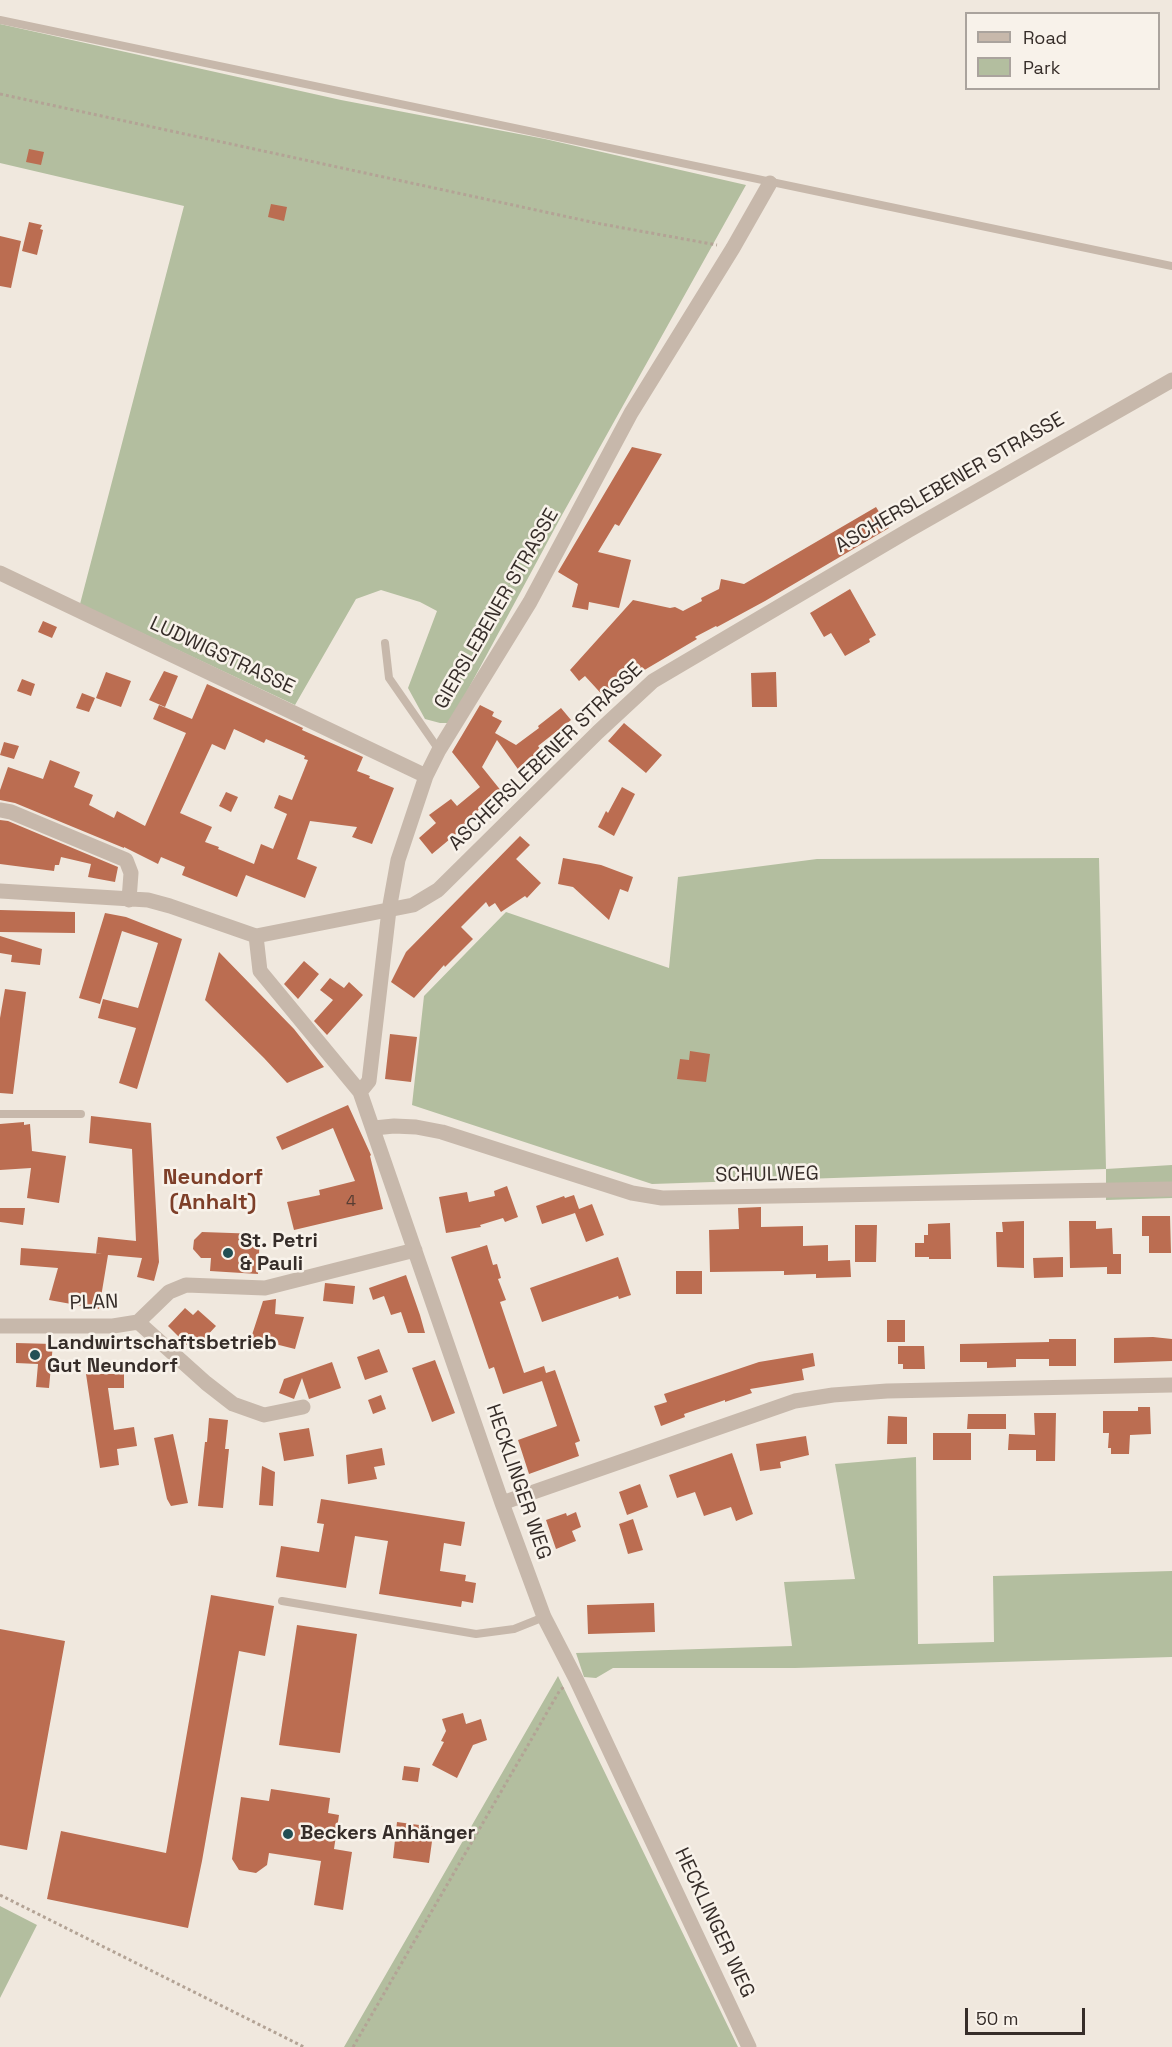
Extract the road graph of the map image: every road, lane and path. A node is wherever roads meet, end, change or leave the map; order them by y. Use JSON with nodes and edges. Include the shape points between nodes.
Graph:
{"nodes":[{"id":1,"x":0,"y":20,"type":"edge"},
{"id":2,"x":0,"y":94,"type":"edge"},
{"id":3,"x":770,"y":183,"type":"junction"},
{"id":4,"x":733,"y":248,"type":"junction"},
{"id":5,"x":1172,"y":266,"type":"edge"},
{"id":6,"x":1172,"y":380,"type":"edge"},
{"id":7,"x":0,"y":573,"type":"edge"},
{"id":8,"x":385,"y":643,"type":"dead end"},
{"id":9,"x":439,"y":750,"type":"junction"},
{"id":10,"x":426,"y":776,"type":"junction"},
{"id":11,"x":0,"y":810,"type":"edge"},
{"id":12,"x":0,"y":891,"type":"edge"},
{"id":13,"x":129,"y":900,"type":"junction"},
{"id":14,"x":389,"y":910,"type":"junction"},
{"id":15,"x":256,"y":936,"type":"junction"},
{"id":16,"x":360,"y":1092,"type":"junction"},
{"id":17,"x":0,"y":1114,"type":"edge"},
{"id":18,"x":81,"y":1114,"type":"dead end"},
{"id":19,"x":374,"y":1128,"type":"junction"},
{"id":20,"x":1172,"y":1189,"type":"edge"},
{"id":21,"x":415,"y":1250,"type":"junction"},
{"id":22,"x":3,"y":1321,"type":"edge"},
{"id":23,"x":138,"y":1322,"type":"junction"},
{"id":24,"x":1172,"y":1385,"type":"edge"},
{"id":25,"x":303,"y":1407,"type":"dead end"},
{"id":26,"x":502,"y":1503,"type":"junction"},
{"id":27,"x":282,"y":1600,"type":"dead end"},
{"id":28,"x":544,"y":1617,"type":"junction"},
{"id":29,"x":576,"y":1679,"type":"junction"},
{"id":30,"x":0,"y":1895,"type":"edge"},
{"id":31,"x":304,"y":2047,"type":"edge"},
{"id":32,"x":352,"y":2047,"type":"edge"},
{"id":33,"x":748,"y":2047,"type":"edge"}],
"edges":[{"from":1,"to":3,"type":"lane"},
{"from":2,"to":4,"type":"path","via":[[596,223]]},
{"from":3,"to":4,"type":"street","name":"GIERSLEBENER STRASSE"},
{"from":3,"to":5,"type":"lane"},
{"from":4,"to":9,"type":"street","name":"GIERSLEBENER STRASSE","via":[[631,413],[530,602]]},
{"from":6,"to":14,"type":"street","name":"ASCHERSLEBENER STRASSE","via":[[653,681],[438,890],[413,905]]},
{"from":7,"to":10,"type":"street","name":"LUDWIGSTRASSE"},
{"from":8,"to":9,"type":"lane","via":[[388,678]]},
{"from":9,"to":10,"type":"street","name":"GIERSLEBENER STRASSE"},
{"from":10,"to":14,"type":"street","name":"GIERSLEBENER STRASSE","via":[[398,860]]},
{"from":11,"to":13,"type":"street","via":[[126,860],[131,873]]},
{"from":12,"to":13,"type":"street"},
{"from":13,"to":15,"type":"street","via":[[170,906]]},
{"from":14,"to":15,"type":"street","name":"ASCHERSLEBENER STRASSE"},
{"from":14,"to":16,"type":"street","name":"GIERSLEBENER STRASSE","via":[[369,1081]]},
{"from":15,"to":16,"type":"street","name":"HECKLINGER WEG","via":[[260,971]]},
{"from":16,"to":19,"type":"street","name":"HECKLINGER WEG"},
{"from":17,"to":18,"type":"lane"},
{"from":19,"to":20,"type":"street","name":"SCHULWEG","via":[[416,1127],[442,1132],[662,1198]]},
{"from":19,"to":21,"type":"street","name":"HECKLINGER WEG"},
{"from":21,"to":23,"type":"street","name":"PLAN","via":[[265,1288],[186,1285],[168,1292]]},
{"from":21,"to":26,"type":"street","name":"HECKLINGER WEG"},
{"from":22,"to":23,"type":"street","name":"PLAN","via":[[113,1326]]},
{"from":23,"to":25,"type":"street","via":[[233,1404],[264,1415]]},
{"from":24,"to":26,"type":"street","via":[[887,1391],[795,1401]]},
{"from":26,"to":28,"type":"street","name":"HECKLINGER WEG"},
{"from":27,"to":28,"type":"lane","via":[[476,1634],[514,1629]]},
{"from":28,"to":29,"type":"street","name":"HECKLINGER WEG"},
{"from":29,"to":32,"type":"path","via":[[560,1690]]},
{"from":29,"to":33,"type":"street","name":"HECKLINGER WEG"},
{"from":30,"to":31,"type":"path"}]}
